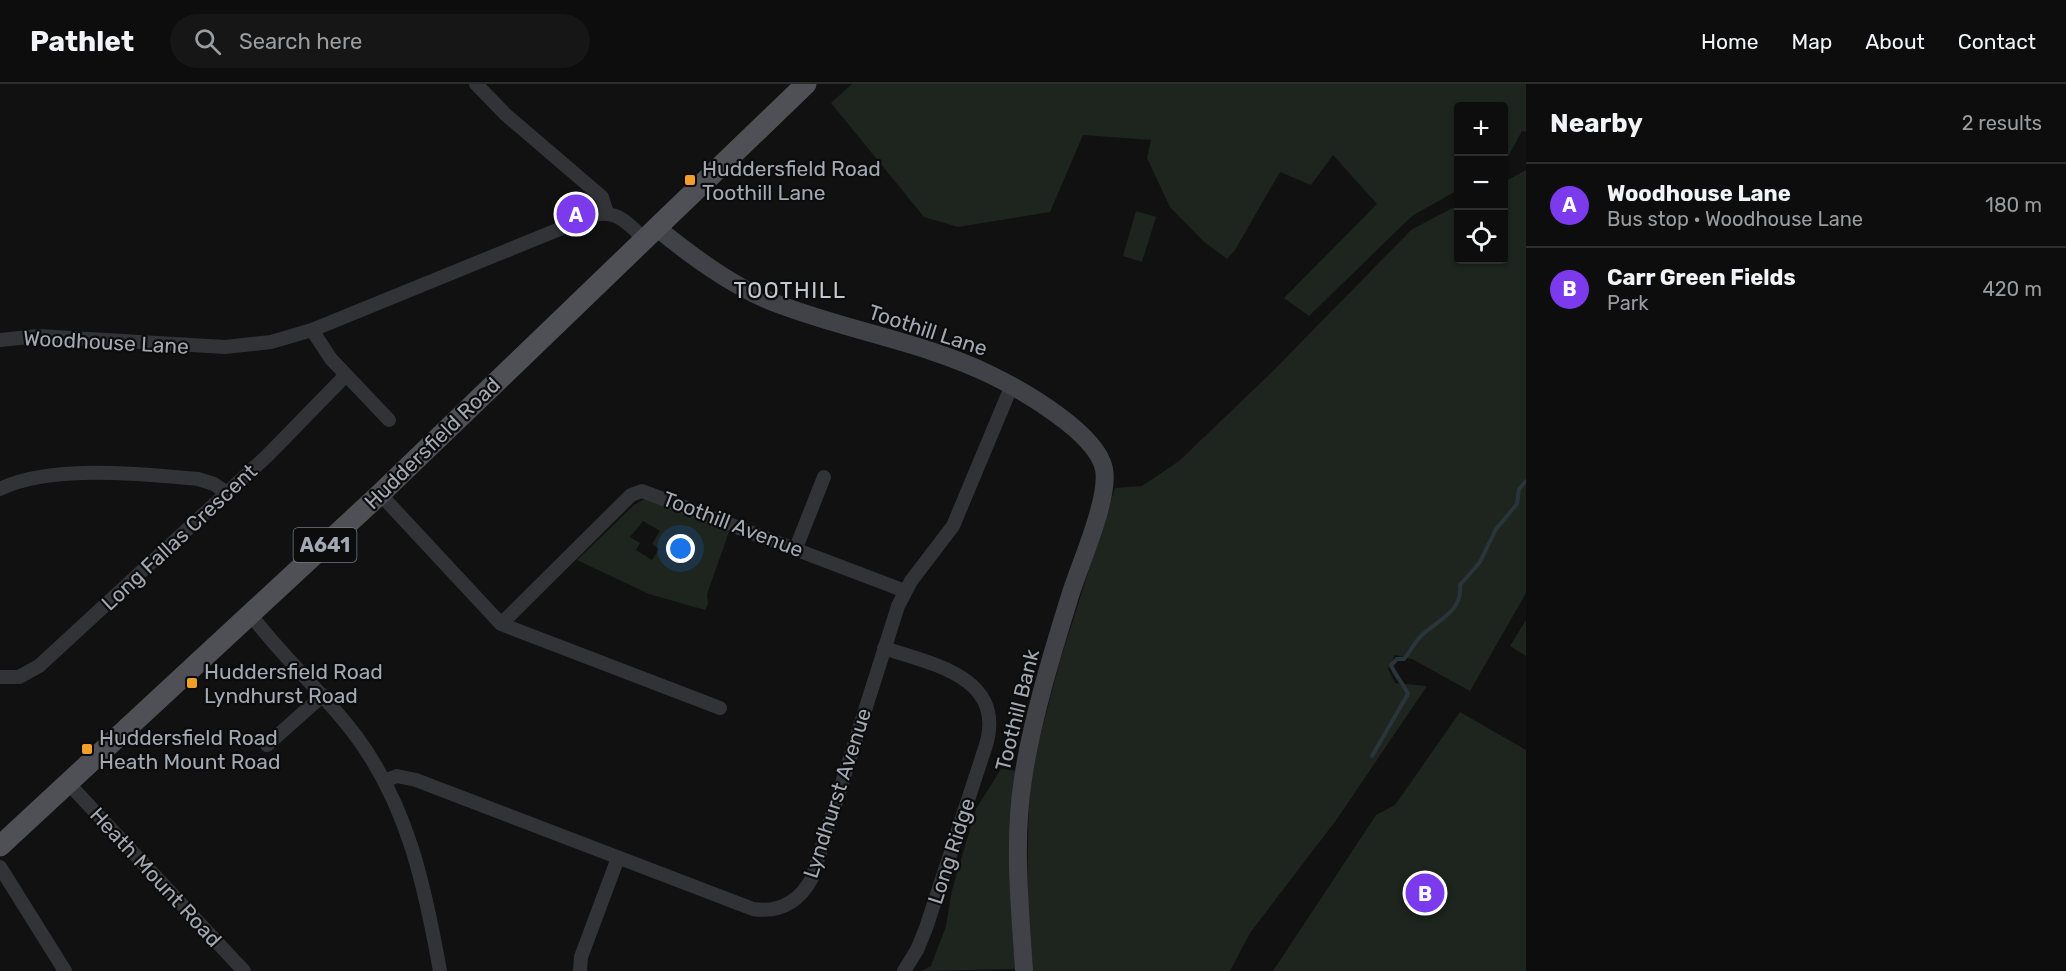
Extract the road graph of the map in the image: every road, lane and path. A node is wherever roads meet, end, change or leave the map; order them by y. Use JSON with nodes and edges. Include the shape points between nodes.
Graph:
{"nodes":[{"id":1,"x":476,"y":84,"type":"edge"},
{"id":2,"x":806,"y":84,"type":"edge"},
{"id":3,"x":606,"y":213,"type":"junction"},
{"id":4,"x":651,"y":234,"type":"junction"},
{"id":5,"x":312,"y":330,"type":"junction"},
{"id":6,"x":0,"y":340,"type":"edge"},
{"id":7,"x":346,"y":375,"type":"junction"},
{"id":8,"x":1012,"y":385,"type":"junction"},
{"id":9,"x":389,"y":420,"type":"dead end"},
{"id":10,"x":1104,"y":466,"type":"joint"},
{"id":11,"x":824,"y":477,"type":"dead end"},
{"id":12,"x":0,"y":489,"type":"edge"},
{"id":13,"x":227,"y":493,"type":"junction"},
{"id":14,"x":380,"y":494,"type":"junction"},
{"id":15,"x":796,"y":548,"type":"junction"},
{"id":16,"x":905,"y":591,"type":"junction"},
{"id":17,"x":251,"y":615,"type":"junction"},
{"id":18,"x":501,"y":624,"type":"junction"},
{"id":19,"x":884,"y":648,"type":"junction"},
{"id":20,"x":0,"y":677,"type":"edge"},
{"id":21,"x":323,"y":695,"type":"junction"},
{"id":22,"x":720,"y":708,"type":"dead end"},
{"id":23,"x":267,"y":745,"type":"dead end"},
{"id":24,"x":384,"y":781,"type":"junction"},
{"id":25,"x":68,"y":783,"type":"junction"},
{"id":26,"x":0,"y":846,"type":"edge"},
{"id":27,"x":618,"y":858,"type":"junction"},
{"id":28,"x":0,"y":867,"type":"edge"},
{"id":29,"x":65,"y":971,"type":"edge"},
{"id":30,"x":244,"y":971,"type":"edge"},
{"id":31,"x":440,"y":971,"type":"edge"},
{"id":32,"x":580,"y":971,"type":"edge"},
{"id":33,"x":904,"y":971,"type":"edge"},
{"id":34,"x":1024,"y":971,"type":"edge"}],
"edges":[{"from":1,"to":3,"type":"street","via":[[602,197]]},
{"from":2,"to":4,"type":"main road","name":"Huddersfield Road","number":"A641"},
{"from":3,"to":4,"type":"street"},
{"from":3,"to":5,"type":"street","name":"Woodhouse Lane","via":[[590,216]]},
{"from":4,"to":8,"type":"street","name":"Toothill Lane","via":[[767,300],[957,360]]},
{"from":4,"to":14,"type":"main road","name":"Huddersfield Road","number":"A641"},
{"from":5,"to":6,"type":"street","name":"Woodhouse Lane","via":[[271,342],[225,347],[38,336]]},
{"from":5,"to":7,"type":"street"},
{"from":7,"to":9,"type":"street"},
{"from":7,"to":13,"type":"street","name":"Long Fallas Crescent"},
{"from":8,"to":10,"type":"street","name":"Toothill Lane","via":[[1064,421],[1091,446]]},
{"from":8,"to":16,"type":"street","name":"Lyndhurst Avenue","via":[[953,526]]},
{"from":10,"to":34,"type":"street","name":"Toothill Bank","via":[[1099,509],[1066,610],[1023,779],[1018,860]]},
{"from":11,"to":15,"type":"street"},
{"from":12,"to":13,"type":"street","via":[[62,474],[198,478]]},
{"from":13,"to":20,"type":"street","name":"Long Fallas Crescent","via":[[39,666],[19,677]]},
{"from":14,"to":17,"type":"main road","name":"Huddersfield Road","number":"A641"},
{"from":14,"to":18,"type":"street"},
{"from":15,"to":16,"type":"street","name":"Toothill Avenue"},
{"from":15,"to":18,"type":"street","name":"Toothill Avenue","via":[[648,491],[639,492],[631,495]]},
{"from":16,"to":19,"type":"street","name":"Lyndhurst Avenue"},
{"from":17,"to":21,"type":"street"},
{"from":17,"to":25,"type":"main road","name":"Huddersfield Road","number":"A641"},
{"from":18,"to":22,"type":"street"},
{"from":19,"to":27,"type":"street","name":"Lyndhurst Avenue","via":[[812,878],[793,902],[768,910],[753,909]]},
{"from":19,"to":33,"type":"street","name":"Long Ridge","via":[[960,675],[974,686],[989,720],[986,745],[926,928]]},
{"from":21,"to":23,"type":"street"},
{"from":21,"to":24,"type":"street","via":[[357,737]]},
{"from":24,"to":27,"type":"street","name":"Lyndhurst Avenue","via":[[397,776],[416,780]]},
{"from":24,"to":31,"type":"street","via":[[401,815],[420,870]]},
{"from":25,"to":26,"type":"main road","name":"Huddersfield Road","number":"A641"},
{"from":25,"to":30,"type":"street","name":"Heath Mount Road"},
{"from":27,"to":32,"type":"street","via":[[581,957]]},
{"from":28,"to":29,"type":"street"}]}
